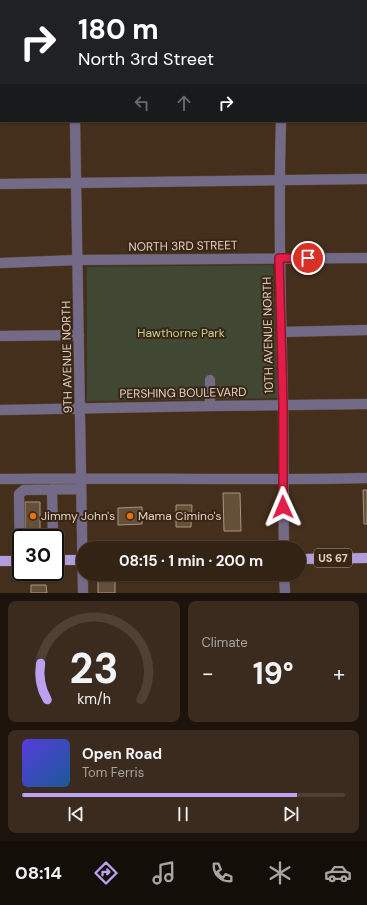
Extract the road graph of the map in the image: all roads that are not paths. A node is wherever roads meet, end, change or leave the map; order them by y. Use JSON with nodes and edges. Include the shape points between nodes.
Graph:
{"nodes":[{"id":1,"x":75,"y":122,"type":"edge"},
{"id":2,"x":281,"y":122,"type":"edge"},
{"id":3,"x":367,"y":179,"type":"edge"},
{"id":4,"x":279,"y":180,"type":"junction"},
{"id":5,"x":76,"y":183,"type":"junction"},
{"id":6,"x":0,"y":184,"type":"edge"},
{"id":7,"x":279,"y":258,"type":"junction"},
{"id":8,"x":367,"y":258,"type":"edge"},
{"id":9,"x":78,"y":260,"type":"junction"},
{"id":10,"x":0,"y":263,"type":"edge"},
{"id":11,"x":367,"y":330,"type":"edge"},
{"id":12,"x":281,"y":332,"type":"junction"},
{"id":13,"x":79,"y":335,"type":"junction"},
{"id":14,"x":0,"y":336,"type":"edge"},
{"id":15,"x":210,"y":380,"type":"dead end"},
{"id":16,"x":367,"y":404,"type":"edge"},
{"id":17,"x":283,"y":405,"type":"junction"},
{"id":18,"x":210,"y":406,"type":"junction"},
{"id":19,"x":80,"y":408,"type":"junction"},
{"id":20,"x":0,"y":410,"type":"edge"},
{"id":21,"x":81,"y":478,"type":"junction"},
{"id":22,"x":367,"y":478,"type":"edge"},
{"id":23,"x":0,"y":479,"type":"edge"},
{"id":24,"x":282,"y":480,"type":"junction"},
{"id":25,"x":52,"y":489,"type":"junction"},
{"id":26,"x":81,"y":489,"type":"junction"},
{"id":27,"x":20,"y":529,"type":"edge"},
{"id":28,"x":53,"y":529,"type":"edge"},
{"id":29,"x":82,"y":541,"type":"edge"},
{"id":30,"x":284,"y":541,"type":"edge"},
{"id":31,"x":367,"y":558,"type":"edge"},
{"id":32,"x":306,"y":559,"type":"edge"},
{"id":33,"x":64,"y":560,"type":"edge"},
{"id":34,"x":76,"y":560,"type":"edge"},
{"id":35,"x":0,"y":561,"type":"edge"},
{"id":36,"x":12,"y":561,"type":"edge"},
{"id":37,"x":83,"y":581,"type":"edge"},
{"id":38,"x":284,"y":581,"type":"edge"},
{"id":39,"x":83,"y":593,"type":"edge"},
{"id":40,"x":285,"y":593,"type":"edge"}],
"edges":[{"from":1,"to":5,"type":"street","name":"9TH AVENUE NORTH"},
{"from":2,"to":4,"type":"street","name":"10TH AVENUE NORTH"},
{"from":3,"to":4,"type":"street"},
{"from":4,"to":5,"type":"street"},
{"from":4,"to":7,"type":"street","name":"10TH AVENUE NORTH"},
{"from":5,"to":6,"type":"street"},
{"from":5,"to":9,"type":"street","name":"9TH AVENUE NORTH"},
{"from":7,"to":8,"type":"street","name":"NORTH 3RD STREET"},
{"from":7,"to":9,"type":"street","name":"NORTH 3RD STREET"},
{"from":7,"to":12,"type":"street","name":"10TH AVENUE NORTH"},
{"from":9,"to":10,"type":"street","name":"NORTH 3RD STREET"},
{"from":9,"to":13,"type":"street","name":"9TH AVENUE NORTH"},
{"from":11,"to":12,"type":"street"},
{"from":12,"to":17,"type":"street","name":"10TH AVENUE NORTH"},
{"from":13,"to":14,"type":"street"},
{"from":13,"to":19,"type":"street","name":"9TH AVENUE NORTH"},
{"from":15,"to":18,"type":"street"},
{"from":16,"to":17,"type":"street","name":"PERSHING BOULEVARD"},
{"from":17,"to":18,"type":"street","name":"PERSHING BOULEVARD"},
{"from":17,"to":24,"type":"street","name":"10TH AVENUE NORTH"},
{"from":18,"to":19,"type":"street","name":"PERSHING BOULEVARD"},
{"from":19,"to":20,"type":"street","name":"PERSHING BOULEVARD"},
{"from":19,"to":21,"type":"street","name":"9TH AVENUE NORTH"},
{"from":21,"to":23,"type":"street"},
{"from":21,"to":24,"type":"street"},
{"from":21,"to":26,"type":"street","name":"9TH AVENUE NORTH"},
{"from":22,"to":24,"type":"street"},
{"from":24,"to":30,"type":"street","name":"10TH AVENUE NORTH"},
{"from":25,"to":26,"type":"street"},
{"from":25,"to":27,"type":"street","via":[[24,490],[19,494]]},
{"from":25,"to":28,"type":"street"},
{"from":26,"to":29,"type":"street","name":"9TH AVENUE NORTH"},
{"from":31,"to":32,"type":"main road","number":"US 67"},
{"from":33,"to":34,"type":"main road"},
{"from":35,"to":36,"type":"main road"},
{"from":37,"to":39,"type":"street","name":"9TH AVENUE NORTH"},
{"from":38,"to":40,"type":"street"}]}
